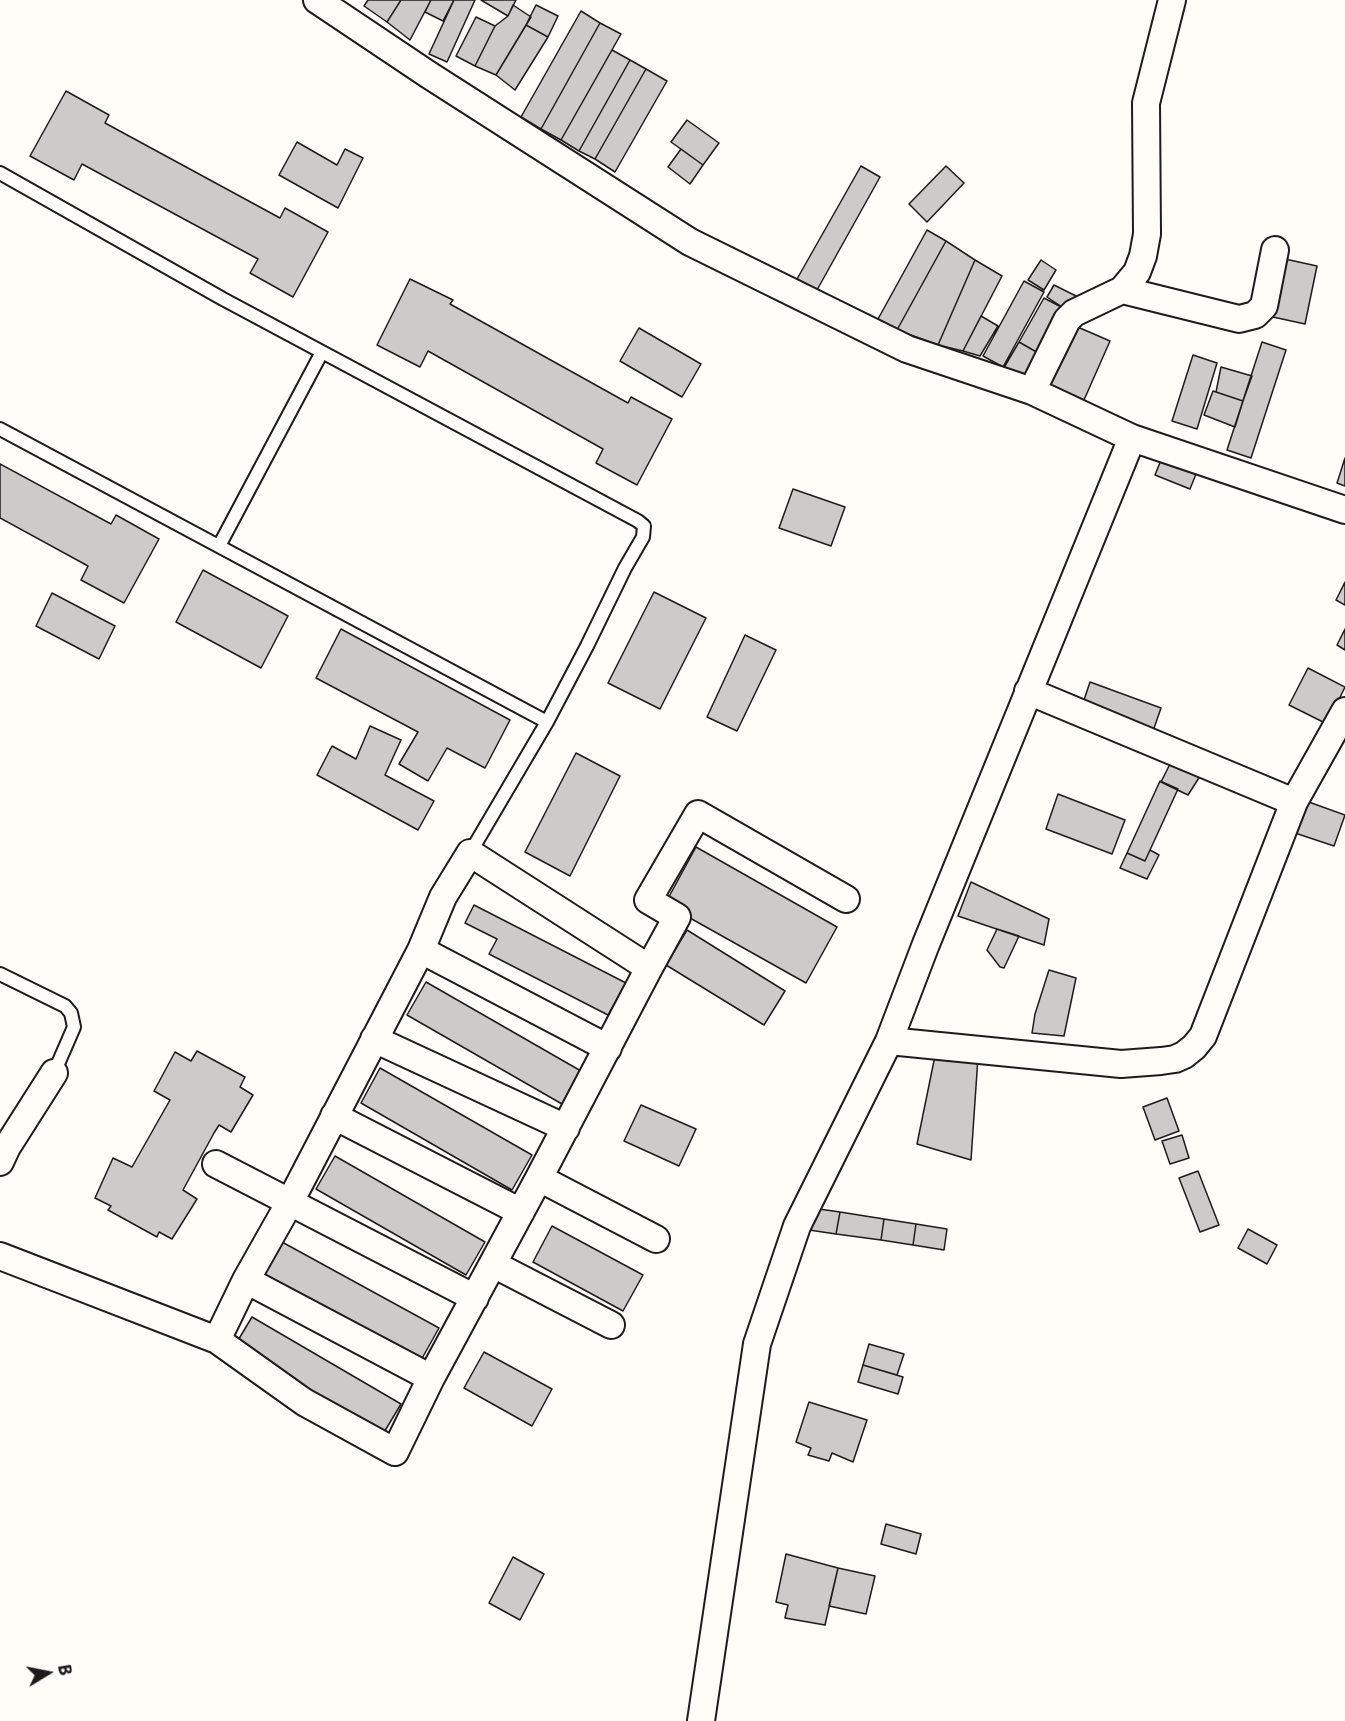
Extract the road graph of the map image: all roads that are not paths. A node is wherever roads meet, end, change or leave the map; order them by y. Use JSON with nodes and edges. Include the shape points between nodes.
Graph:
{"nodes":[{"id":1,"x":317,"y":0,"type":"edge"},
{"id":2,"x":1172,"y":0,"type":"edge"},
{"id":3,"x":0,"y":173,"type":"edge"},
{"id":4,"x":1275,"y":250,"type":"dead end"},
{"id":5,"x":1122,"y":290,"type":"junction"},
{"id":6,"x":322,"y":351,"type":"junction"},
{"id":7,"x":1032,"y":391,"type":"junction"},
{"id":8,"x":0,"y":429,"type":"edge"},
{"id":9,"x":1132,"y":438,"type":"junction"},
{"id":10,"x":1345,"y":510,"type":"edge"},
{"id":11,"x":219,"y":546,"type":"junction"},
{"id":12,"x":1028,"y":691,"type":"junction"},
{"id":13,"x":1345,"y":711,"type":"edge"},
{"id":14,"x":547,"y":722,"type":"junction"},
{"id":15,"x":1294,"y":802,"type":"junction"},
{"id":16,"x":470,"y":853,"type":"junction"},
{"id":17,"x":846,"y":899,"type":"dead end"},
{"id":18,"x":420,"y":950,"type":"junction"},
{"id":19,"x":649,"y":968,"type":"junction"},
{"id":20,"x":0,"y":974,"type":"edge"},
{"id":21,"x":374,"y":1039,"type":"junction"},
{"id":22,"x":889,"y":1041,"type":"junction"},
{"id":23,"x":608,"y":1048,"type":"junction"},
{"id":24,"x":54,"y":1073,"type":"joint"},
{"id":25,"x":334,"y":1116,"type":"junction"},
{"id":26,"x":566,"y":1128,"type":"junction"},
{"id":27,"x":0,"y":1162,"type":"edge"},
{"id":28,"x":216,"y":1164,"type":"dead end"},
{"id":29,"x":539,"y":1178,"type":"junction"},
{"id":30,"x":290,"y":1202,"type":"junction"},
{"id":31,"x":521,"y":1212,"type":"junction"},
{"id":32,"x":656,"y":1239,"type":"dead end"},
{"id":33,"x":0,"y":1256,"type":"edge"},
{"id":34,"x":493,"y":1264,"type":"junction"},
{"id":35,"x":246,"y":1280,"type":"junction"},
{"id":36,"x":475,"y":1298,"type":"junction"},
{"id":37,"x":611,"y":1325,"type":"dead end"},
{"id":38,"x":218,"y":1340,"type":"junction"},
{"id":39,"x":431,"y":1378,"type":"junction"},
{"id":40,"x":701,"y":1721,"type":"edge"}],
"edges":[{"from":1,"to":7,"type":"street","via":[[690,242],[907,349]]},
{"from":2,"to":5,"type":"street","via":[[1146,103],[1147,234],[1137,272]]},
{"from":3,"to":6,"type":"lane"},
{"from":4,"to":5,"type":"street","via":[[1264,306],[1255,315],[1239,319]]},
{"from":5,"to":7,"type":"street","via":[[1066,320]]},
{"from":6,"to":11,"type":"lane"},
{"from":6,"to":14,"type":"lane","via":[[644,526],[643,537]]},
{"from":7,"to":9,"type":"street"},
{"from":8,"to":11,"type":"lane"},
{"from":9,"to":10,"type":"street"},
{"from":9,"to":12,"type":"street"},
{"from":11,"to":14,"type":"lane"},
{"from":12,"to":15,"type":"street"},
{"from":12,"to":22,"type":"street"},
{"from":13,"to":15,"type":"street"},
{"from":14,"to":16,"type":"lane"},
{"from":15,"to":22,"type":"street","via":[[1203,1036],[1184,1055],[1121,1064]]},
{"from":16,"to":18,"type":"street","via":[[443,897]]},
{"from":16,"to":19,"type":"street"},
{"from":17,"to":19,"type":"street","via":[[698,814],[648,900],[677,916]]},
{"from":18,"to":21,"type":"street"},
{"from":18,"to":23,"type":"street"},
{"from":19,"to":23,"type":"street"},
{"from":20,"to":24,"type":"lane","via":[[71,1012],[74,1027]]},
{"from":21,"to":25,"type":"street"},
{"from":21,"to":26,"type":"street"},
{"from":22,"to":40,"type":"street","via":[[797,1226],[757,1344]]},
{"from":23,"to":26,"type":"street"},
{"from":24,"to":27,"type":"street"},
{"from":25,"to":30,"type":"street"},
{"from":25,"to":31,"type":"street"},
{"from":26,"to":29,"type":"street"},
{"from":28,"to":30,"type":"street"},
{"from":29,"to":31,"type":"street"},
{"from":29,"to":32,"type":"street"},
{"from":30,"to":35,"type":"street"},
{"from":30,"to":36,"type":"street"},
{"from":31,"to":34,"type":"street"},
{"from":33,"to":38,"type":"street"},
{"from":34,"to":36,"type":"street"},
{"from":34,"to":37,"type":"street"},
{"from":35,"to":38,"type":"street"},
{"from":35,"to":39,"type":"street"},
{"from":36,"to":39,"type":"street"},
{"from":38,"to":39,"type":"street","via":[[304,1402],[395,1452]]}]}
